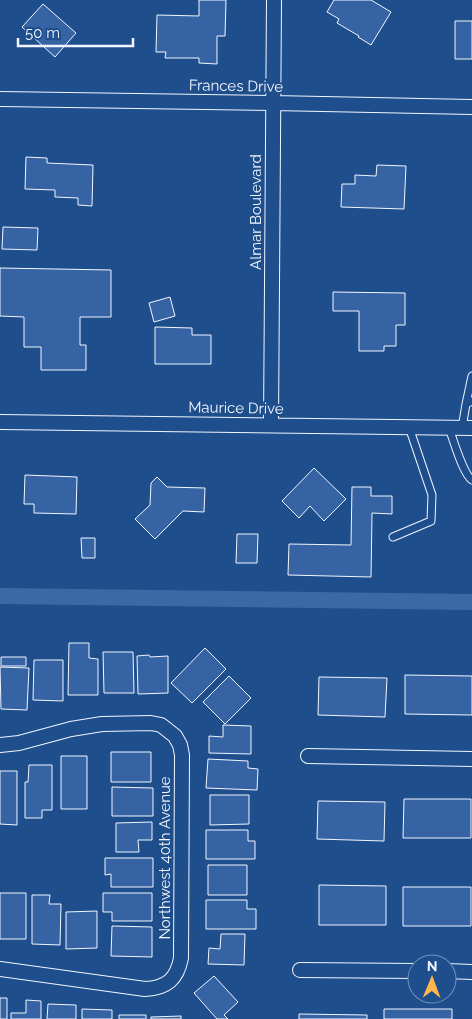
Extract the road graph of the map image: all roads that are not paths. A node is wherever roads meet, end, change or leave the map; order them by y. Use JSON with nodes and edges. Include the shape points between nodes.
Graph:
{"nodes":[{"id":1,"x":274,"y":0,"type":"edge"},
{"id":2,"x":0,"y":99,"type":"edge"},
{"id":3,"x":273,"y":103,"type":"junction"},
{"id":4,"x":472,"y":107,"type":"edge"},
{"id":5,"x":472,"y":376,"type":"edge"},
{"id":6,"x":469,"y":402,"type":"edge"},
{"id":7,"x":0,"y":422,"type":"edge"},
{"id":8,"x":271,"y":425,"type":"junction"},
{"id":9,"x":409,"y":427,"type":"junction"},
{"id":10,"x":461,"y":428,"type":"edge"},
{"id":11,"x":472,"y":480,"type":"edge"},
{"id":12,"x":393,"y":537,"type":"dead end"},
{"id":13,"x":0,"y":745,"type":"edge"},
{"id":14,"x":308,"y":756,"type":"dead end"},
{"id":15,"x":472,"y":759,"type":"edge"},
{"id":16,"x":0,"y":969,"type":"edge"},
{"id":17,"x":300,"y":970,"type":"dead end"},
{"id":18,"x":407,"y":971,"type":"edge"},
{"id":19,"x":457,"y":972,"type":"edge"},
{"id":20,"x":472,"y":972,"type":"edge"}],
"edges":[{"from":1,"to":3,"type":"street","name":"Almar Boulevard"},
{"from":2,"to":3,"type":"street","name":"Frances Drive"},
{"from":3,"to":4,"type":"street","name":"Frances Drive"},
{"from":3,"to":8,"type":"street","name":"Almar Boulevard"},
{"from":5,"to":6,"type":"lane"},
{"from":6,"to":10,"type":"lane"},
{"from":7,"to":8,"type":"street","name":"Maurice Drive"},
{"from":8,"to":9,"type":"street","name":"Maurice Drive"},
{"from":9,"to":10,"type":"street","name":"Maurice Drive"},
{"from":9,"to":12,"type":"lane","via":[[432,495],[431,521]]},
{"from":10,"to":11,"type":"lane","via":[[462,462]]},
{"from":13,"to":16,"type":"street","name":"Northwest 40th Avenue","via":[[102,724],[151,724],[161,726],[175,736],[182,755],[181,958],[173,977],[156,988],[145,988]]},
{"from":14,"to":15,"type":"street"},
{"from":17,"to":18,"type":"street"},
{"from":19,"to":20,"type":"street"}]}
